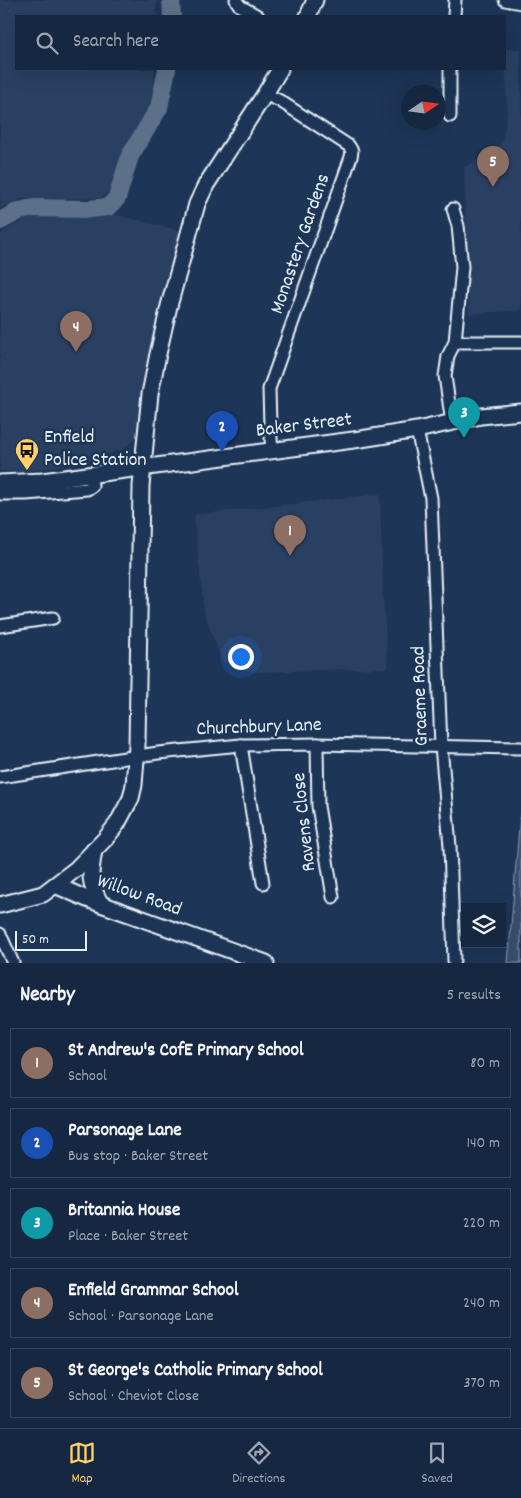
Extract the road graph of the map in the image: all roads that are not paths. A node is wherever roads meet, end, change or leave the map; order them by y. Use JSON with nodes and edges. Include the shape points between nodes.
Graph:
{"nodes":[{"id":1,"x":236,"y":0,"type":"edge"},
{"id":2,"x":316,"y":0,"type":"edge"},
{"id":3,"x":455,"y":0,"type":"edge"},
{"id":4,"x":504,"y":0,"type":"edge"},
{"id":5,"x":521,"y":3,"type":"edge"},
{"id":6,"x":256,"y":15,"type":"edge"},
{"id":7,"x":308,"y":15,"type":"edge"},
{"id":8,"x":454,"y":15,"type":"edge"},
{"id":9,"x":279,"y":70,"type":"edge"},
{"id":10,"x":450,"y":70,"type":"edge"},
{"id":11,"x":265,"y":94,"type":"junction"},
{"id":12,"x":450,"y":116,"type":"dead end"},
{"id":13,"x":453,"y":209,"type":"dead end"},
{"id":14,"x":455,"y":342,"type":"junction"},
{"id":15,"x":521,"y":342,"type":"edge"},
{"id":16,"x":521,"y":412,"type":"edge"},
{"id":17,"x":452,"y":423,"type":"junction"},
{"id":18,"x":417,"y":430,"type":"junction"},
{"id":19,"x":272,"y":451,"type":"junction"},
{"id":20,"x":142,"y":467,"type":"junction"},
{"id":21,"x":91,"y":474,"type":"junction"},
{"id":22,"x":0,"y":482,"type":"edge"},
{"id":23,"x":0,"y":494,"type":"edge"},
{"id":24,"x":53,"y":618,"type":"dead end"},
{"id":25,"x":0,"y":626,"type":"edge"},
{"id":26,"x":316,"y":744,"type":"junction"},
{"id":27,"x":241,"y":745,"type":"junction"},
{"id":28,"x":441,"y":746,"type":"junction"},
{"id":29,"x":521,"y":748,"type":"edge"},
{"id":30,"x":136,"y":756,"type":"junction"},
{"id":31,"x":0,"y":777,"type":"edge"},
{"id":32,"x":94,"y":850,"type":"junction"},
{"id":33,"x":263,"y":883,"type":"dead end"},
{"id":34,"x":55,"y":885,"type":"junction"},
{"id":35,"x":333,"y":897,"type":"dead end"},
{"id":36,"x":101,"y":904,"type":"junction"},
{"id":37,"x":0,"y":905,"type":"edge"},
{"id":38,"x":0,"y":934,"type":"edge"},
{"id":39,"x":454,"y":961,"type":"dead end"},
{"id":40,"x":13,"y":963,"type":"edge"},
{"id":41,"x":266,"y":963,"type":"edge"}],
"edges":[{"from":1,"to":6,"type":"street"},
{"from":2,"to":7,"type":"street"},
{"from":3,"to":8,"type":"street"},
{"from":4,"to":5,"type":"street"},
{"from":9,"to":11,"type":"street"},
{"from":10,"to":12,"type":"street"},
{"from":11,"to":19,"type":"street","name":"Monastery Gardens","via":[[349,146],[352,151],[270,389]]},
{"from":11,"to":20,"type":"street","via":[[197,204],[158,354]]},
{"from":13,"to":14,"type":"street","via":[[462,267]]},
{"from":14,"to":15,"type":"street"},
{"from":14,"to":17,"type":"street","via":[[448,356],[445,376]]},
{"from":16,"to":17,"type":"street","name":"Baker Street"},
{"from":17,"to":18,"type":"street","name":"Baker Street"},
{"from":18,"to":19,"type":"street","name":"Baker Street"},
{"from":18,"to":28,"type":"street","name":"Graeme Road","via":[[432,498]]},
{"from":19,"to":20,"type":"street","name":"Baker Street"},
{"from":20,"to":21,"type":"street","name":"Baker Street"},
{"from":20,"to":30,"type":"street"},
{"from":21,"to":22,"type":"street","name":"Baker Street","via":[[42,481]]},
{"from":21,"to":23,"type":"street","via":[[92,486],[87,489]]},
{"from":24,"to":25,"type":"street"},
{"from":26,"to":27,"type":"street","name":"Churchbury Lane"},
{"from":26,"to":28,"type":"street","name":"Churchbury Lane"},
{"from":26,"to":35,"type":"street","name":"Ravens Close","via":[[318,806]]},
{"from":27,"to":30,"type":"street","name":"Churchbury Lane"},
{"from":27,"to":33,"type":"street"},
{"from":28,"to":29,"type":"street","name":"Churchbury Lane"},
{"from":28,"to":39,"type":"street","name":"Graeme Road","via":[[450,846]]},
{"from":30,"to":31,"type":"street","name":"Churchbury Lane"},
{"from":30,"to":32,"type":"street","via":[[130,798],[117,824]]},
{"from":32,"to":34,"type":"street"},
{"from":32,"to":36,"type":"street","via":[[92,886]]},
{"from":34,"to":36,"type":"street","name":"Willow Road"},
{"from":34,"to":37,"type":"street","via":[[42,894]]},
{"from":36,"to":41,"type":"street","name":"Willow Road"},
{"from":38,"to":40,"type":"street"}]}
